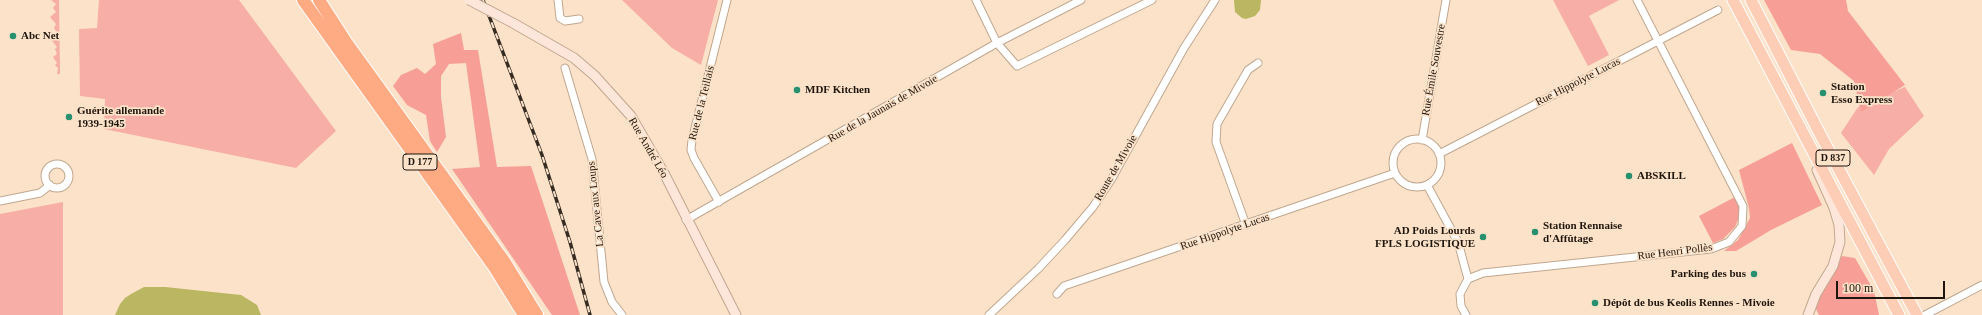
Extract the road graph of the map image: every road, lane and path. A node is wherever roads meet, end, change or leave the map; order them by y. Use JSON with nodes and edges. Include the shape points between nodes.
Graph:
{"nodes":[{"id":1,"x":303,"y":0,"type":"edge"},
{"id":2,"x":319,"y":0,"type":"edge"},
{"id":3,"x":469,"y":0,"type":"edge"},
{"id":4,"x":558,"y":0,"type":"edge"},
{"id":5,"x":728,"y":0,"type":"edge"},
{"id":6,"x":976,"y":0,"type":"edge"},
{"id":7,"x":1081,"y":0,"type":"edge"},
{"id":8,"x":1152,"y":0,"type":"edge"},
{"id":9,"x":1215,"y":0,"type":"edge"},
{"id":10,"x":1446,"y":0,"type":"edge"},
{"id":11,"x":1637,"y":0,"type":"edge"},
{"id":12,"x":1734,"y":0,"type":"edge"},
{"id":13,"x":1751,"y":0,"type":"edge"},
{"id":14,"x":1718,"y":10,"type":"dead end"},
{"id":15,"x":579,"y":19,"type":"dead end"},
{"id":16,"x":1658,"y":41,"type":"junction"},
{"id":17,"x":997,"y":43,"type":"junction"},
{"id":18,"x":1258,"y":63,"type":"dead end"},
{"id":19,"x":565,"y":68,"type":"dead end"},
{"id":20,"x":1422,"y":140,"type":"junction"},
{"id":21,"x":1813,"y":150,"type":"junction"},
{"id":22,"x":1439,"y":154,"type":"junction"},
{"id":23,"x":1395,"y":173,"type":"junction"},
{"id":24,"x":50,"y":185,"type":"dead end"},
{"id":25,"x":1427,"y":185,"type":"junction"},
{"id":26,"x":0,"y":201,"type":"edge"},
{"id":27,"x":719,"y":202,"type":"junction"},
{"id":28,"x":686,"y":220,"type":"junction"},
{"id":29,"x":1246,"y":225,"type":"junction"},
{"id":30,"x":1468,"y":279,"type":"junction"},
{"id":31,"x":1982,"y":285,"type":"edge"},
{"id":32,"x":1057,"y":294,"type":"dead end"},
{"id":33,"x":524,"y":315,"type":"edge"},
{"id":34,"x":537,"y":315,"type":"edge"},
{"id":35,"x":622,"y":315,"type":"edge"},
{"id":36,"x":736,"y":315,"type":"edge"},
{"id":37,"x":989,"y":315,"type":"edge"},
{"id":38,"x":1466,"y":315,"type":"edge"},
{"id":39,"x":1808,"y":315,"type":"edge"},
{"id":40,"x":1899,"y":315,"type":"edge"},
{"id":41,"x":1917,"y":315,"type":"edge"},
{"id":42,"x":1925,"y":315,"type":"edge"}],
"edges":[{"from":1,"to":33,"type":"highway","number":"D 177","via":[[495,268]]},
{"from":2,"to":34,"type":"highway","number":"D 177","via":[[346,42],[504,261]]},
{"from":3,"to":28,"type":"street","name":"Rue André Léo","bridge":true,"via":[[574,58],[595,76],[631,116],[648,143]]},
{"from":4,"to":15,"type":"street","via":[[560,18],[565,21]]},
{"from":5,"to":27,"type":"street","name":"Rue de la Teillais","via":[[691,150]]},
{"from":6,"to":17,"type":"street"},
{"from":7,"to":17,"type":"street","name":"Rue de la Jaunais de Mivoie"},
{"from":8,"to":17,"type":"street","via":[[1017,66]]},
{"from":9,"to":37,"type":"street","name":"Route de Mivoie","via":[[1184,48],[1093,207],[1038,269]]},
{"from":10,"to":20,"type":"street","name":"Rue Émile Souvestre"},
{"from":11,"to":16,"type":"street","name":"Rue Henri Pollès"},
{"from":12,"to":21,"type":"main road","number":"D 837"},
{"from":13,"to":41,"type":"main road","number":"D 837"},
{"from":14,"to":16,"type":"street","name":"Rue Hippolyte Lucas"},
{"from":16,"to":22,"type":"street","name":"Rue Hippolyte Lucas"},
{"from":16,"to":30,"type":"street","name":"Rue Henri Pollès","via":[[1744,206],[1742,226],[1729,242],[1711,249],[1483,273]]},
{"from":17,"to":27,"type":"street","name":"Rue de la Jaunais de Mivoie"},
{"from":18,"to":29,"type":"street","via":[[1248,70],[1217,124],[1216,142]]},
{"from":19,"to":35,"type":"street","name":"La Cave aux Loups","via":[[592,159],[604,282],[612,302]]},
{"from":20,"to":22,"type":"street","via":[[1430,143]]},
{"from":20,"to":23,"type":"street","via":[[1413,140],[1398,148],[1394,160]]},
{"from":21,"to":39,"type":"street","via":[[1813,160],[1837,219],[1840,242],[1832,266],[1816,294]]},
{"from":21,"to":40,"type":"main road","number":"D 837"},
{"from":22,"to":25,"type":"street","via":[[1441,165],[1438,173]]},
{"from":23,"to":25,"type":"street","via":[[1400,181],[1408,186]]},
{"from":23,"to":29,"type":"street","name":"Rue Hippolyte Lucas"},
{"from":24,"to":26,"type":"street","via":[[40,193]]},
{"from":25,"to":30,"type":"street","via":[[1458,242]]},
{"from":27,"to":28,"type":"street","name":"Rue de la Jaunais de Mivoie"},
{"from":28,"to":36,"type":"street","name":"Rue André Léo"},
{"from":29,"to":32,"type":"street","name":"Rue Hippolyte Lucas","via":[[1064,286]]},
{"from":30,"to":38,"type":"street","via":[[1460,294],[1461,306]]},
{"from":31,"to":42,"type":"street"}]}
